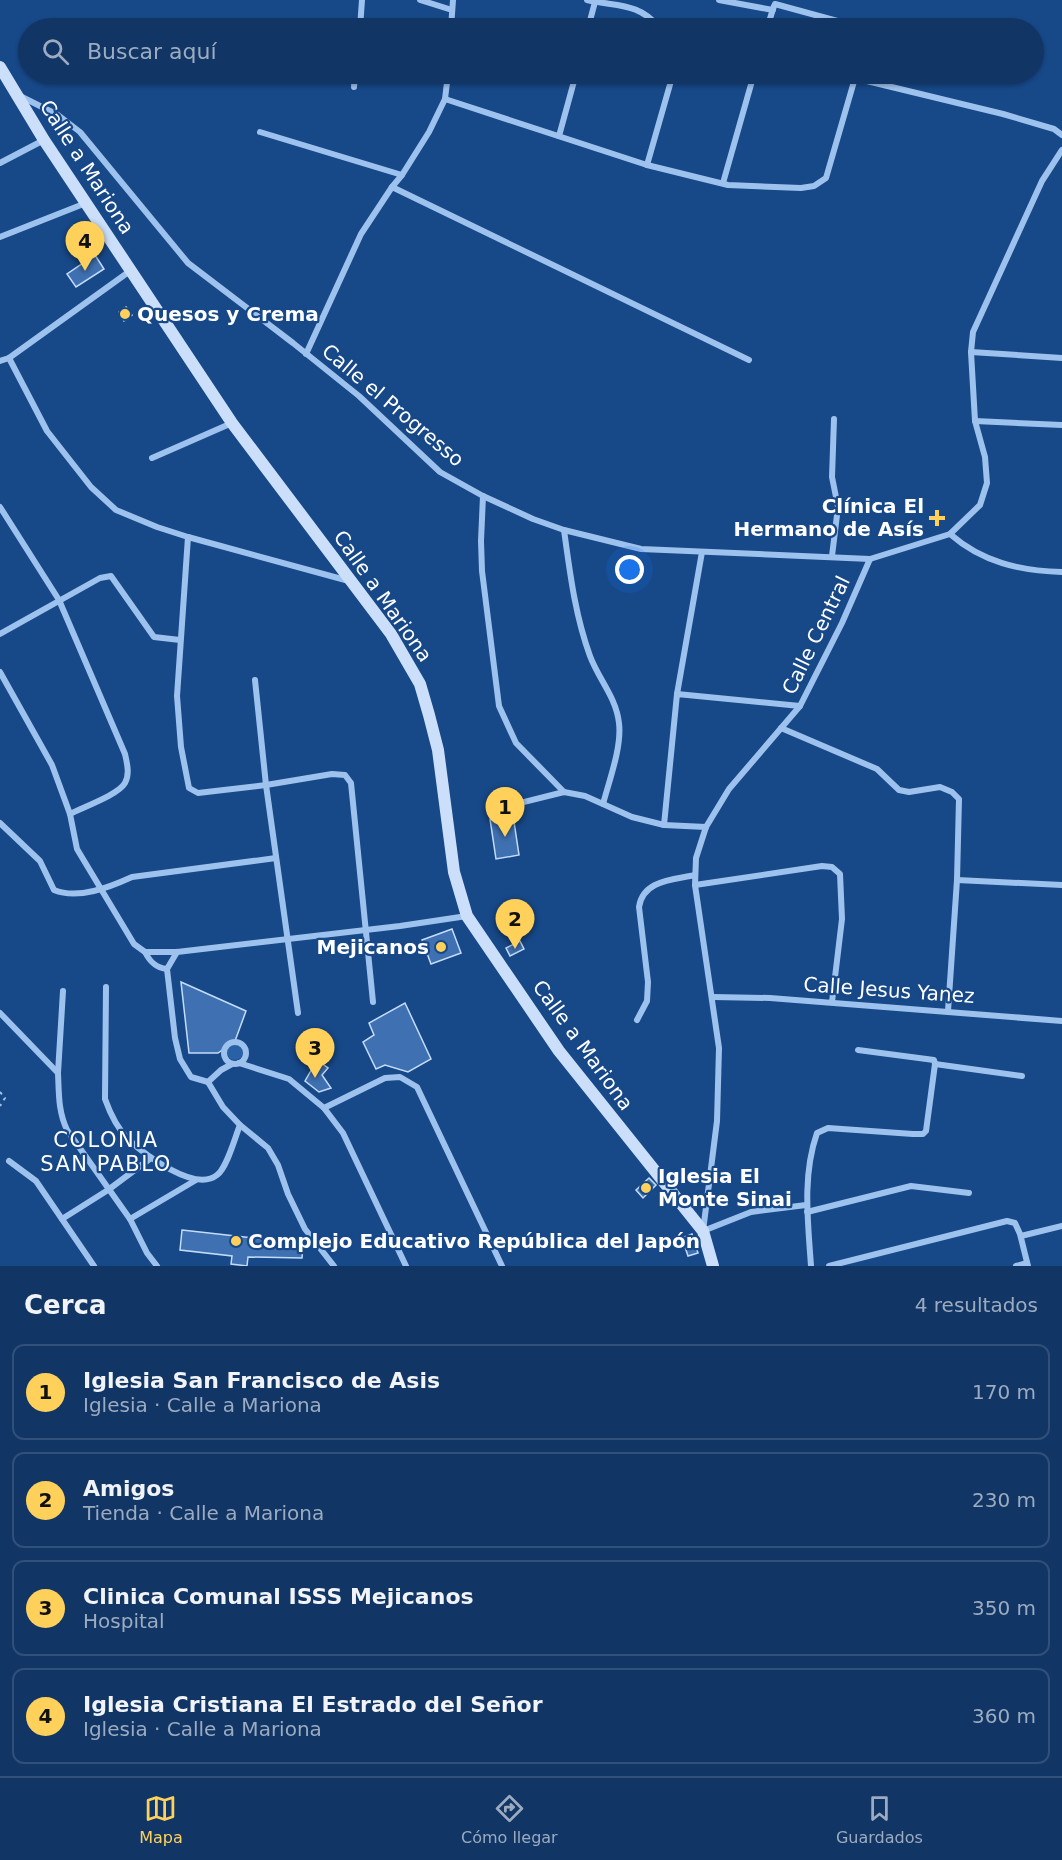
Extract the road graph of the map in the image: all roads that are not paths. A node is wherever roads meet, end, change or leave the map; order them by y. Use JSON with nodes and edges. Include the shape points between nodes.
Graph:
{"nodes":[{"id":1,"x":362,"y":0,"type":"edge"},
{"id":2,"x":420,"y":0,"type":"edge"},
{"id":3,"x":453,"y":0,"type":"edge"},
{"id":4,"x":587,"y":0,"type":"edge"},
{"id":5,"x":719,"y":0,"type":"edge"},
{"id":6,"x":595,"y":2,"type":"junction"},
{"id":7,"x":774,"y":4,"type":"edge"},
{"id":8,"x":452,"y":10,"type":"junction"},
{"id":9,"x":361,"y":18,"type":"edge"},
{"id":10,"x":452,"y":18,"type":"edge"},
{"id":11,"x":591,"y":18,"type":"edge"},
{"id":12,"x":652,"y":18,"type":"edge"},
{"id":13,"x":826,"y":18,"type":"edge"},
{"id":14,"x":0,"y":67,"type":"edge"},
{"id":15,"x":354,"y":84,"type":"edge"},
{"id":16,"x":447,"y":84,"type":"edge"},
{"id":17,"x":573,"y":84,"type":"edge"},
{"id":18,"x":670,"y":84,"type":"edge"},
{"id":19,"x":751,"y":84,"type":"edge"},
{"id":20,"x":853,"y":84,"type":"edge"},
{"id":21,"x":880,"y":84,"type":"edge"},
{"id":22,"x":354,"y":87,"type":"dead end"},
{"id":23,"x":19,"y":96,"type":"junction"},
{"id":24,"x":445,"y":99,"type":"junction"},
{"id":25,"x":260,"y":132,"type":"dead end"},
{"id":26,"x":1062,"y":135,"type":"edge"},
{"id":27,"x":559,"y":136,"type":"junction"},
{"id":28,"x":44,"y":140,"type":"junction"},
{"id":29,"x":1062,"y":150,"type":"edge"},
{"id":30,"x":0,"y":163,"type":"edge"},
{"id":31,"x":647,"y":165,"type":"junction"},
{"id":32,"x":402,"y":175,"type":"junction"},
{"id":33,"x":723,"y":183,"type":"junction"},
{"id":34,"x":392,"y":187,"type":"junction"},
{"id":35,"x":87,"y":203,"type":"junction"},
{"id":36,"x":0,"y":237,"type":"edge"},
{"id":37,"x":130,"y":271,"type":"junction"},
{"id":38,"x":971,"y":352,"type":"junction"},
{"id":39,"x":306,"y":354,"type":"junction"},
{"id":40,"x":1062,"y":357,"type":"edge"},
{"id":41,"x":9,"y":358,"type":"junction"},
{"id":42,"x":749,"y":360,"type":"dead end"},
{"id":43,"x":0,"y":361,"type":"edge"},
{"id":44,"x":834,"y":419,"type":"dead end"},
{"id":45,"x":975,"y":421,"type":"junction"},
{"id":46,"x":232,"y":423,"type":"junction"},
{"id":47,"x":1062,"y":425,"type":"edge"},
{"id":48,"x":152,"y":458,"type":"dead end"},
{"id":49,"x":483,"y":496,"type":"junction"},
{"id":50,"x":0,"y":507,"type":"edge"},
{"id":51,"x":564,"y":530,"type":"junction"},
{"id":52,"x":950,"y":534,"type":"junction"},
{"id":53,"x":188,"y":537,"type":"junction"},
{"id":54,"x":702,"y":552,"type":"junction"},
{"id":55,"x":832,"y":556,"type":"junction"},
{"id":56,"x":870,"y":559,"type":"junction"},
{"id":57,"x":1062,"y":572,"type":"edge"},
{"id":58,"x":351,"y":582,"type":"junction"},
{"id":59,"x":59,"y":600,"type":"junction"},
{"id":60,"x":0,"y":634,"type":"edge"},
{"id":61,"x":180,"y":640,"type":"junction"},
{"id":62,"x":0,"y":672,"type":"edge"},
{"id":63,"x":255,"y":680,"type":"dead end"},
{"id":64,"x":677,"y":694,"type":"junction"},
{"id":65,"x":800,"y":706,"type":"junction"},
{"id":66,"x":781,"y":728,"type":"junction"},
{"id":67,"x":266,"y":785,"type":"junction"},
{"id":68,"x":564,"y":792,"type":"junction"},
{"id":69,"x":603,"y":804,"type":"junction"},
{"id":70,"x":496,"y":809,"type":"dead end"},
{"id":71,"x":70,"y":814,"type":"junction"},
{"id":72,"x":0,"y":823,"type":"edge"},
{"id":73,"x":664,"y":825,"type":"junction"},
{"id":74,"x":706,"y":827,"type":"junction"},
{"id":75,"x":276,"y":858,"type":"junction"},
{"id":76,"x":695,"y":875,"type":"junction"},
{"id":77,"x":957,"y":880,"type":"junction"},
{"id":78,"x":695,"y":885,"type":"junction"},
{"id":79,"x":1062,"y":885,"type":"edge"},
{"id":80,"x":101,"y":888,"type":"junction"},
{"id":81,"x":467,"y":916,"type":"junction"},
{"id":82,"x":366,"y":929,"type":"junction"},
{"id":83,"x":286,"y":940,"type":"junction"},
{"id":84,"x":145,"y":952,"type":"junction"},
{"id":85,"x":177,"y":952,"type":"junction"},
{"id":86,"x":167,"y":969,"type":"junction"},
{"id":87,"x":106,"y":987,"type":"dead end"},
{"id":88,"x":63,"y":991,"type":"dead end"},
{"id":89,"x":712,"y":997,"type":"junction"},
{"id":90,"x":373,"y":1002,"type":"dead end"},
{"id":91,"x":832,"y":1002,"type":"junction"},
{"id":92,"x":948,"y":1011,"type":"junction"},
{"id":93,"x":0,"y":1013,"type":"edge"},
{"id":94,"x":298,"y":1013,"type":"dead end"},
{"id":95,"x":637,"y":1020,"type":"dead end"},
{"id":96,"x":1062,"y":1021,"type":"edge"},
{"id":97,"x":858,"y":1050,"type":"dead end"},
{"id":98,"x":935,"y":1064,"type":"junction"},
{"id":99,"x":58,"y":1072,"type":"junction"},
{"id":100,"x":1022,"y":1076,"type":"dead end"},
{"id":101,"x":208,"y":1082,"type":"junction"},
{"id":102,"x":324,"y":1108,"type":"junction"},
{"id":103,"x":240,"y":1125,"type":"junction"},
{"id":104,"x":152,"y":1158,"type":"junction"},
{"id":105,"x":9,"y":1161,"type":"dead end"},
{"id":106,"x":196,"y":1180,"type":"junction"},
{"id":107,"x":108,"y":1190,"type":"junction"},
{"id":108,"x":969,"y":1193,"type":"dead end"},
{"id":109,"x":806,"y":1208,"type":"junction"},
{"id":110,"x":62,"y":1219,"type":"junction"},
{"id":111,"x":130,"y":1219,"type":"junction"},
{"id":112,"x":1062,"y":1226,"type":"edge"},
{"id":113,"x":703,"y":1230,"type":"junction"},
{"id":114,"x":1021,"y":1236,"type":"junction"},
{"id":115,"x":1027,"y":1265,"type":"edge"},
{"id":116,"x":94,"y":1266,"type":"edge"},
{"id":117,"x":157,"y":1266,"type":"edge"},
{"id":118,"x":334,"y":1266,"type":"edge"},
{"id":119,"x":406,"y":1266,"type":"edge"},
{"id":120,"x":502,"y":1266,"type":"edge"},
{"id":121,"x":713,"y":1266,"type":"edge"},
{"id":122,"x":812,"y":1266,"type":"edge"},
{"id":123,"x":830,"y":1266,"type":"edge"},
{"id":124,"x":1016,"y":1266,"type":"edge"}],
"edges":[{"from":1,"to":9,"type":"street"},
{"from":2,"to":8,"type":"street"},
{"from":3,"to":8,"type":"street"},
{"from":4,"to":6,"type":"street"},
{"from":5,"to":7,"type":"street"},
{"from":6,"to":11,"type":"street"},
{"from":6,"to":12,"type":"street","via":[[636,9]]},
{"from":7,"to":13,"type":"street"},
{"from":8,"to":10,"type":"street"},
{"from":14,"to":23,"type":"main road","name":"Calle a Mariona"},
{"from":15,"to":22,"type":"street"},
{"from":16,"to":24,"type":"street"},
{"from":17,"to":27,"type":"street"},
{"from":18,"to":31,"type":"street"},
{"from":19,"to":33,"type":"street"},
{"from":20,"to":33,"type":"street","via":[[826,178],[801,188]]},
{"from":21,"to":26,"type":"street","via":[[1003,114]]},
{"from":23,"to":28,"type":"main road","name":"Calle a Mariona"},
{"from":23,"to":39,"type":"street","name":"Calle el Progresso","via":[[58,115],[80,132],[188,263]]},
{"from":24,"to":27,"type":"street"},
{"from":24,"to":32,"type":"street"},
{"from":25,"to":32,"type":"street"},
{"from":27,"to":31,"type":"street"},
{"from":28,"to":30,"type":"street"},
{"from":28,"to":35,"type":"main road","name":"Calle a Mariona"},
{"from":29,"to":38,"type":"street","name":"Calle Central","via":[[1042,181],[984,306],[973,332]]},
{"from":31,"to":33,"type":"street"},
{"from":32,"to":34,"type":"street"},
{"from":34,"to":39,"type":"street","via":[[361,234]]},
{"from":34,"to":42,"type":"street"},
{"from":35,"to":36,"type":"street"},
{"from":35,"to":37,"type":"main road","name":"Calle a Mariona"},
{"from":37,"to":41,"type":"street"},
{"from":37,"to":46,"type":"main road","name":"Calle a Mariona"},
{"from":38,"to":40,"type":"street"},
{"from":38,"to":45,"type":"street","name":"Calle Central"},
{"from":39,"to":49,"type":"street","name":"Calle el Progresso","via":[[359,396],[440,472]]},
{"from":41,"to":43,"type":"street"},
{"from":41,"to":53,"type":"street","via":[[47,431],[91,487],[116,510]]},
{"from":44,"to":55,"type":"street","via":[[832,477],[838,507]]},
{"from":45,"to":47,"type":"street"},
{"from":45,"to":52,"type":"street","name":"Calle Central","via":[[986,457],[987,483],[980,505]]},
{"from":46,"to":48,"type":"street"},
{"from":46,"to":58,"type":"main road","name":"Calle a Mariona"},
{"from":49,"to":51,"type":"street","name":"Calle el Progresso"},
{"from":49,"to":68,"type":"street","via":[[482,571],[499,705],[516,743]]},
{"from":50,"to":59,"type":"street"},
{"from":51,"to":54,"type":"street","name":"Calle el Progresso","via":[[641,549]]},
{"from":51,"to":69,"type":"street","via":[[573,600],[591,658],[615,703],[620,725]]},
{"from":52,"to":56,"type":"street","name":"Calle Central"},
{"from":52,"to":57,"type":"street","via":[[990,559],[1032,572]]},
{"from":53,"to":58,"type":"street"},
{"from":53,"to":61,"type":"street"},
{"from":54,"to":55,"type":"street","name":"Calle el Progresso"},
{"from":54,"to":64,"type":"street"},
{"from":55,"to":56,"type":"street","name":"Calle el Progresso"},
{"from":56,"to":65,"type":"street","name":"Calle Central"},
{"from":58,"to":81,"type":"main road","name":"Calle a Mariona","via":[[391,634],[420,684],[438,750],[454,872]]},
{"from":59,"to":60,"type":"street"},
{"from":59,"to":61,"type":"street","via":[[111,576],[154,637]]},
{"from":59,"to":71,"type":"street","via":[[126,754],[128,768],[125,782],[118,790]]},
{"from":61,"to":67,"type":"street","via":[[177,696],[189,788],[198,793]]},
{"from":62,"to":71,"type":"street","via":[[52,765]]},
{"from":63,"to":67,"type":"street"},
{"from":64,"to":65,"type":"street"},
{"from":64,"to":73,"type":"street"},
{"from":65,"to":66,"type":"street","name":"Calle Central"},
{"from":66,"to":74,"type":"street","name":"Calle Central","via":[[729,789]]},
{"from":66,"to":77,"type":"street","via":[[877,769],[899,790],[940,787],[952,792],[958,799]]},
{"from":67,"to":75,"type":"street"},
{"from":67,"to":82,"type":"street","via":[[332,774],[345,775],[351,783]]},
{"from":68,"to":69,"type":"street"},
{"from":68,"to":70,"type":"street"},
{"from":69,"to":73,"type":"street"},
{"from":71,"to":80,"type":"street","via":[[77,849]]},
{"from":72,"to":80,"type":"street","via":[[40,861],[54,890],[65,895]]},
{"from":73,"to":74,"type":"street"},
{"from":74,"to":76,"type":"street","name":"Calle Central"},
{"from":75,"to":80,"type":"street","via":[[132,877]]},
{"from":75,"to":83,"type":"street"},
{"from":76,"to":78,"type":"street","name":"Calle Central"},
{"from":76,"to":95,"type":"street","via":[[646,889],[640,898],[648,982],[647,1001]]},
{"from":77,"to":79,"type":"street"},
{"from":77,"to":92,"type":"street"},
{"from":78,"to":89,"type":"street","name":"Calle Central"},
{"from":78,"to":91,"type":"street","via":[[832,867],[840,874],[842,919]]},
{"from":80,"to":84,"type":"street","via":[[134,944]]},
{"from":81,"to":82,"type":"street"},
{"from":81,"to":113,"type":"main road","name":"Calle a Mariona","via":[[559,1051]]},
{"from":82,"to":83,"type":"street"},
{"from":82,"to":90,"type":"street"},
{"from":83,"to":85,"type":"street"},
{"from":83,"to":94,"type":"street"},
{"from":84,"to":85,"type":"street"},
{"from":84,"to":86,"type":"street","via":[[149,961]]},
{"from":85,"to":86,"type":"street"},
{"from":86,"to":101,"type":"street","via":[[180,1059],[191,1077]]},
{"from":87,"to":104,"type":"street","via":[[105,1099],[127,1138]]},
{"from":88,"to":99,"type":"street"},
{"from":89,"to":91,"type":"street","name":"Calle Jesus Yanez"},
{"from":89,"to":113,"type":"street","name":"Calle Central","via":[[719,1048],[717,1121]]},
{"from":91,"to":92,"type":"street","name":"Calle Jesus Yanez"},
{"from":92,"to":96,"type":"street","name":"Calle Jesus Yanez"},
{"from":93,"to":99,"type":"street"},
{"from":97,"to":98,"type":"street","via":[[934,1060]]},
{"from":98,"to":100,"type":"street"},
{"from":98,"to":109,"type":"street","via":[[923,1134],[828,1128],[818,1133],[813,1145]]},
{"from":99,"to":107,"type":"street","via":[[61,1117]]},
{"from":101,"to":102,"type":"street","via":[[235,1064],[289,1079]]},
{"from":101,"to":103,"type":"street"},
{"from":102,"to":119,"type":"street","via":[[342,1133]]},
{"from":102,"to":120,"type":"street","via":[[385,1078],[400,1077],[417,1087]]},
{"from":103,"to":106,"type":"street","via":[[222,1170],[216,1177]]},
{"from":103,"to":118,"type":"street","via":[[268,1148],[305,1229]]},
{"from":104,"to":106,"type":"street"},
{"from":104,"to":107,"type":"street"},
{"from":105,"to":110,"type":"street","via":[[36,1181]]},
{"from":106,"to":111,"type":"street"},
{"from":107,"to":110,"type":"street"},
{"from":107,"to":111,"type":"street"},
{"from":108,"to":109,"type":"street","via":[[911,1186]]},
{"from":109,"to":113,"type":"street","via":[[751,1212]]},
{"from":109,"to":122,"type":"street"},
{"from":110,"to":116,"type":"street"},
{"from":111,"to":117,"type":"street"},
{"from":112,"to":114,"type":"street"},
{"from":113,"to":121,"type":"main road","name":"Calle a Mariona"},
{"from":114,"to":115,"type":"street"},
{"from":114,"to":123,"type":"street","via":[[1015,1223],[1007,1221]]},
{"from":115,"to":124,"type":"street"}]}
